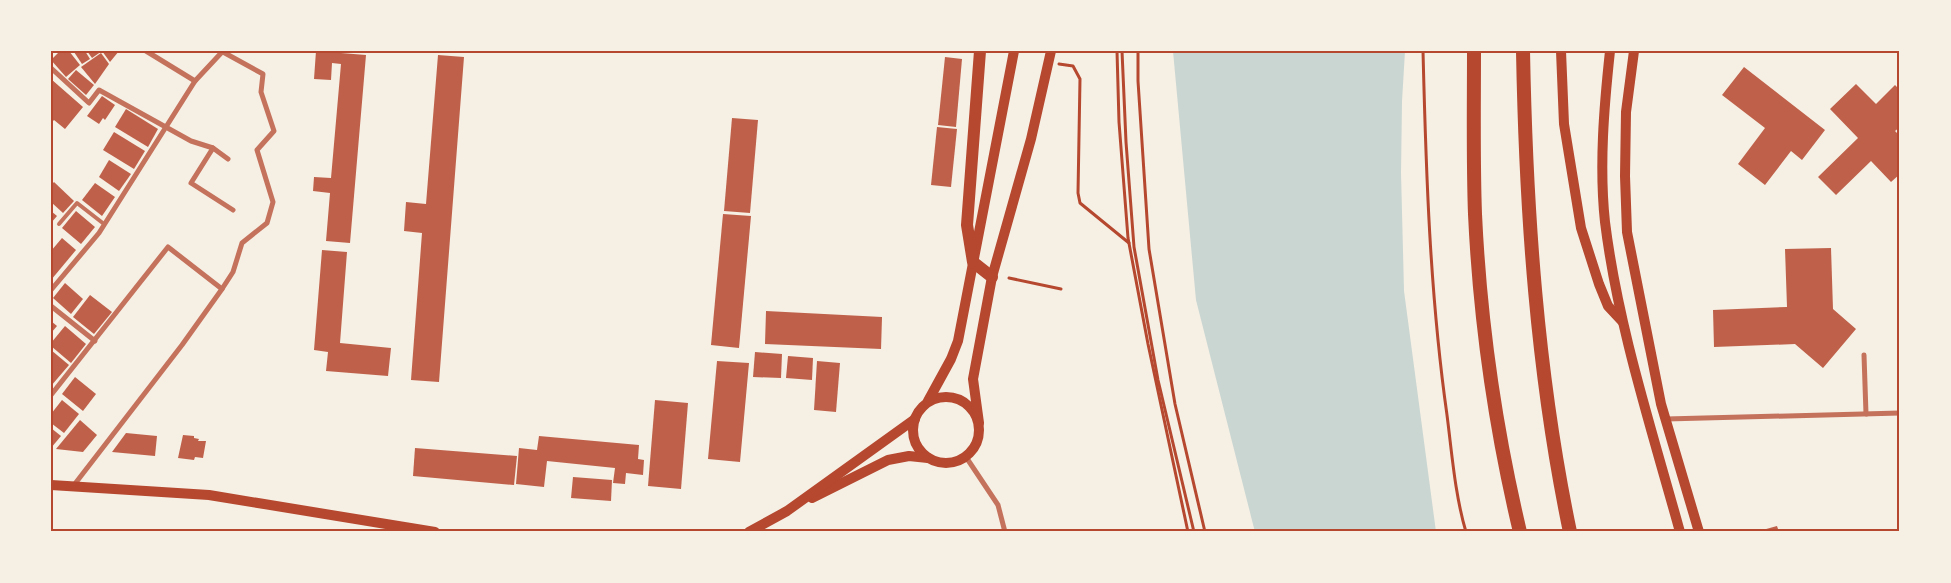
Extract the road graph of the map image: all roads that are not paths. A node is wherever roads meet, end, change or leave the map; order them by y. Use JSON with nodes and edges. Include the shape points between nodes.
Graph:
{"nodes":[{"id":1,"x":146,"y":51,"type":"edge"},
{"id":2,"x":980,"y":51,"type":"edge"},
{"id":3,"x":1014,"y":51,"type":"edge"},
{"id":4,"x":1051,"y":51,"type":"edge"},
{"id":5,"x":1474,"y":51,"type":"edge"},
{"id":6,"x":1523,"y":51,"type":"edge"},
{"id":7,"x":1561,"y":51,"type":"edge"},
{"id":8,"x":1610,"y":51,"type":"edge"},
{"id":9,"x":1634,"y":51,"type":"edge"},
{"id":10,"x":223,"y":52,"type":"edge"},
{"id":11,"x":51,"y":68,"type":"edge"},
{"id":12,"x":195,"y":80,"type":"junction"},
{"id":13,"x":165,"y":126,"type":"junction"},
{"id":14,"x":213,"y":148,"type":"junction"},
{"id":15,"x":228,"y":159,"type":"dead end"},
{"id":16,"x":232,"y":210,"type":"dead end"},
{"id":17,"x":59,"y":224,"type":"dead end"},
{"id":18,"x":104,"y":224,"type":"junction"},
{"id":19,"x":973,"y":262,"type":"junction"},
{"id":20,"x":992,"y":277,"type":"junction"},
{"id":21,"x":222,"y":289,"type":"junction"},
{"id":22,"x":51,"y":290,"type":"edge"},
{"id":23,"x":51,"y":306,"type":"edge"},
{"id":24,"x":1623,"y":322,"type":"junction"},
{"id":25,"x":95,"y":341,"type":"junction"},
{"id":26,"x":1864,"y":355,"type":"dead end"},
{"id":27,"x":51,"y":394,"type":"edge"},
{"id":28,"x":928,"y":401,"type":"junction"},
{"id":29,"x":1900,"y":413,"type":"edge"},
{"id":30,"x":1866,"y":414,"type":"junction"},
{"id":31,"x":915,"y":418,"type":"junction"},
{"id":32,"x":1666,"y":419,"type":"junction"},
{"id":33,"x":979,"y":423,"type":"junction"},
{"id":34,"x":966,"y":457,"type":"junction"},
{"id":35,"x":929,"y":458,"type":"junction"},
{"id":36,"x":51,"y":485,"type":"edge"},
{"id":37,"x":74,"y":486,"type":"junction"},
{"id":38,"x":787,"y":511,"type":"junction"},
{"id":39,"x":435,"y":532,"type":"edge"},
{"id":40,"x":749,"y":532,"type":"edge"},
{"id":41,"x":1005,"y":532,"type":"edge"},
{"id":42,"x":1520,"y":532,"type":"edge"},
{"id":43,"x":1570,"y":532,"type":"edge"},
{"id":44,"x":1680,"y":532,"type":"edge"},
{"id":45,"x":1699,"y":532,"type":"edge"}],
"edges":[{"from":1,"to":12,"type":"street"},
{"from":2,"to":19,"type":"main road","via":[[967,225]]},
{"from":3,"to":19,"type":"main road"},
{"from":4,"to":20,"type":"main road","via":[[1031,139]]},
{"from":5,"to":42,"type":"highway","via":[[1475,214],[1481,298],[1502,453]]},
{"from":6,"to":43,"type":"highway","via":[[1533,267],[1546,394]]},
{"from":7,"to":24,"type":"main road","via":[[1564,124],[1581,228],[1608,306]]},
{"from":8,"to":24,"type":"main road","via":[[1602,166],[1605,221]]},
{"from":9,"to":32,"type":"main road","via":[[1626,112],[1627,232]]},
{"from":10,"to":12,"type":"street"},
{"from":10,"to":21,"type":"street","via":[[263,74],[261,92],[274,131],[257,150],[273,202],[268,224],[242,243],[233,272]]},
{"from":11,"to":13,"type":"street","via":[[89,103],[99,90]]},
{"from":12,"to":13,"type":"street"},
{"from":13,"to":14,"type":"street","via":[[191,141]]},
{"from":13,"to":18,"type":"street"},
{"from":14,"to":15,"type":"street"},
{"from":14,"to":16,"type":"street","via":[[191,183]]},
{"from":17,"to":18,"type":"lane","via":[[77,204]]},
{"from":18,"to":22,"type":"street"},
{"from":19,"to":20,"type":"main road"},
{"from":19,"to":28,"type":"main road","via":[[958,341]]},
{"from":20,"to":33,"type":"main road","via":[[973,379]]},
{"from":21,"to":25,"type":"street","via":[[168,247]]},
{"from":21,"to":37,"type":"street"},
{"from":23,"to":25,"type":"street"},
{"from":24,"to":44,"type":"main road"},
{"from":25,"to":27,"type":"street"},
{"from":26,"to":30,"type":"street"},
{"from":28,"to":31,"type":"main road"},
{"from":28,"to":33,"type":"main road","via":[[938,397],[959,398],[968,404]]},
{"from":29,"to":30,"type":"street"},
{"from":30,"to":32,"type":"street"},
{"from":31,"to":35,"type":"main road","via":[[915,441]]},
{"from":31,"to":38,"type":"main road"},
{"from":32,"to":45,"type":"main road"},
{"from":33,"to":34,"type":"main road","via":[[978,442]]},
{"from":34,"to":35,"type":"main road","via":[[947,463]]},
{"from":34,"to":41,"type":"street","via":[[998,505]]},
{"from":35,"to":38,"type":"main road","via":[[909,456],[888,460]]},
{"from":36,"to":37,"type":"main road"},
{"from":37,"to":39,"type":"main road","via":[[209,495]]},
{"from":38,"to":40,"type":"main road"}]}
